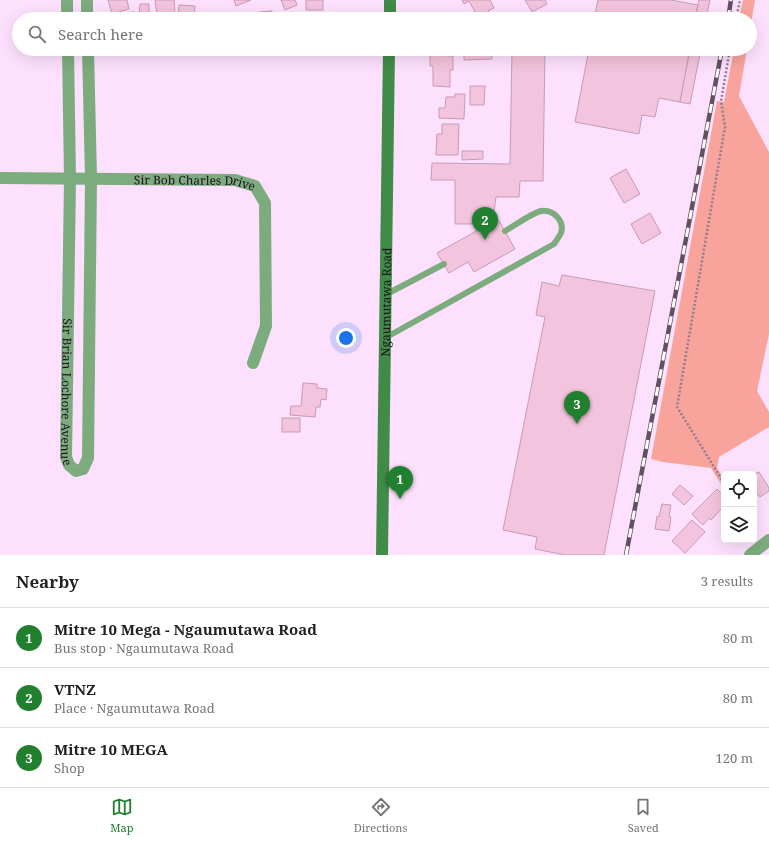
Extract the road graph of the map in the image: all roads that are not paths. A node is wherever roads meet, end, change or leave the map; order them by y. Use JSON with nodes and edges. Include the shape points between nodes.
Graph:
{"nodes":[{"id":1,"x":67,"y":0,"type":"edge"},
{"id":2,"x":87,"y":0,"type":"edge"},
{"id":3,"x":390,"y":0,"type":"edge"},
{"id":4,"x":67,"y":12,"type":"edge"},
{"id":5,"x":87,"y":12,"type":"edge"},
{"id":6,"x":390,"y":12,"type":"edge"},
{"id":7,"x":68,"y":56,"type":"edge"},
{"id":8,"x":88,"y":56,"type":"edge"},
{"id":9,"x":389,"y":56,"type":"edge"},
{"id":10,"x":0,"y":178,"type":"edge"},
{"id":11,"x":70,"y":179,"type":"junction"},
{"id":12,"x":91,"y":179,"type":"junction"},
{"id":13,"x":505,"y":231,"type":"dead end"},
{"id":14,"x":444,"y":264,"type":"dead end"},
{"id":15,"x":385,"y":295,"type":"junction"},
{"id":16,"x":385,"y":338,"type":"junction"},
{"id":17,"x":253,"y":363,"type":"dead end"},
{"id":18,"x":769,"y":540,"type":"edge"},
{"id":19,"x":382,"y":555,"type":"edge"},
{"id":20,"x":750,"y":555,"type":"edge"}],
"edges":[{"from":1,"to":4,"type":"street"},
{"from":2,"to":5,"type":"street"},
{"from":3,"to":6,"type":"main road"},
{"from":7,"to":11,"type":"street","name":"Sir Brian Lochore Avenue"},
{"from":8,"to":12,"type":"street","name":"Sir Brian Lochore Avenue"},
{"from":9,"to":15,"type":"main road","name":"Ngaumutawa Road"},
{"from":10,"to":11,"type":"street","name":"Sir Bob Charles Drive"},
{"from":11,"to":12,"type":"street","name":"Sir Bob Charles Drive"},
{"from":11,"to":12,"type":"street","name":"Sir Brian Lochore Avenue","via":[[66,457],[69,465],[76,471],[83,468],[88,458]]},
{"from":12,"to":17,"type":"street","name":"Sir Bob Charles Drive","via":[[235,180],[255,186],[265,203],[266,326]]},
{"from":13,"to":16,"type":"lane","via":[[540,212],[553,213],[560,220],[561,233],[554,244]]},
{"from":14,"to":15,"type":"lane"},
{"from":15,"to":16,"type":"main road","name":"Ngaumutawa Road"},
{"from":16,"to":19,"type":"main road","name":"Ngaumutawa Road"},
{"from":18,"to":20,"type":"street"}]}
